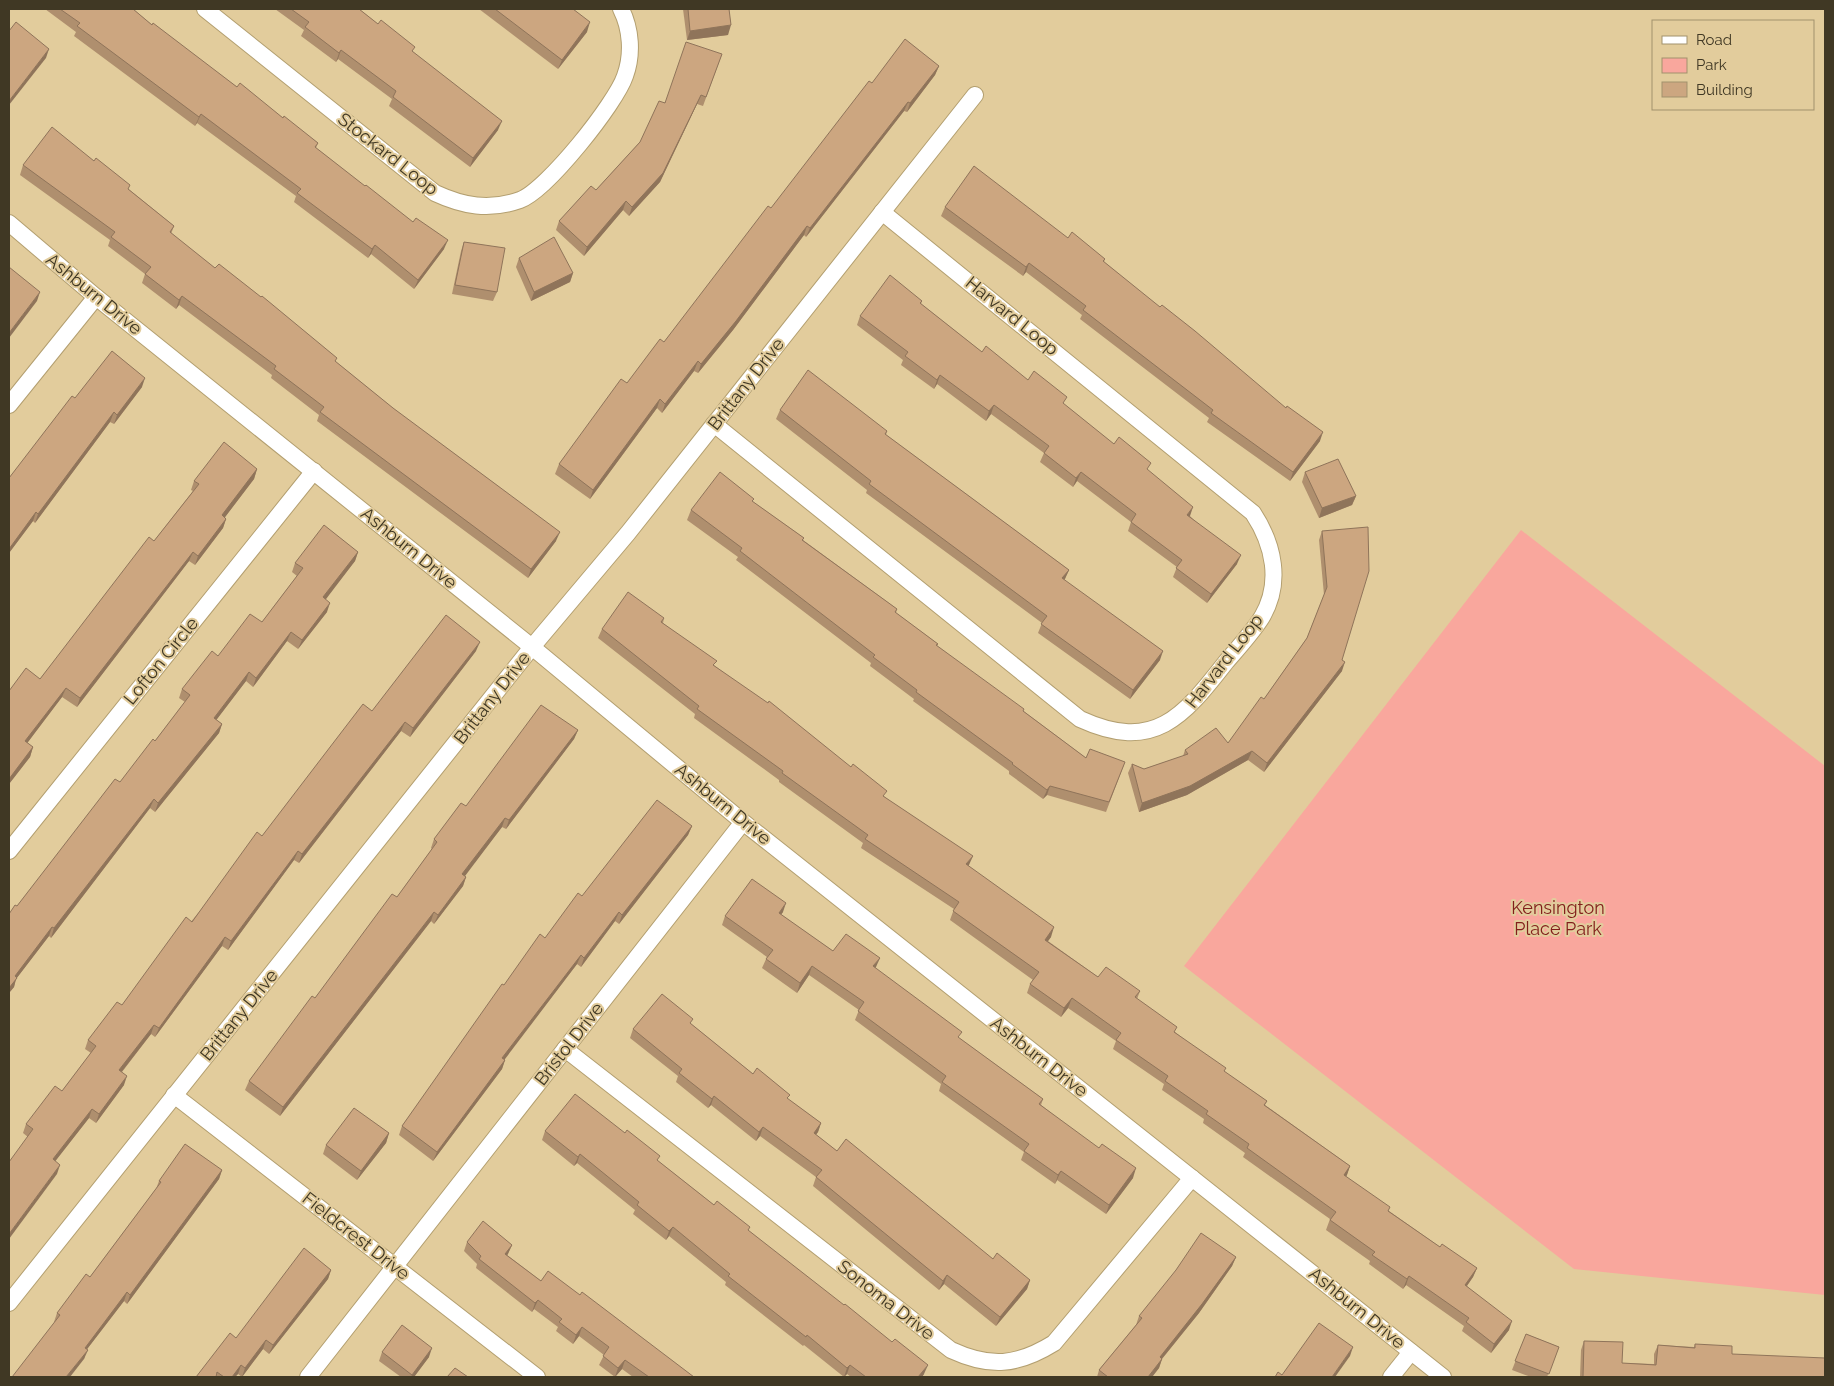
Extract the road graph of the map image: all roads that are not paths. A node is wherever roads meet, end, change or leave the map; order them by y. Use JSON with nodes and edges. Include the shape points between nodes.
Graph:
{"nodes":[{"id":1,"x":205,"y":9,"type":"edge"},
{"id":2,"x":621,"y":9,"type":"edge"},
{"id":3,"x":975,"y":95,"type":"dead end"},
{"id":4,"x":882,"y":212,"type":"junction"},
{"id":5,"x":9,"y":223,"type":"edge"},
{"id":6,"x":96,"y":297,"type":"junction"},
{"id":7,"x":9,"y":405,"type":"edge"},
{"id":8,"x":714,"y":424,"type":"junction"},
{"id":9,"x":314,"y":471,"type":"junction"},
{"id":10,"x":532,"y":648,"type":"junction"},
{"id":11,"x":743,"y":822,"type":"junction"},
{"id":12,"x":9,"y":852,"type":"edge"},
{"id":13,"x":565,"y":1049,"type":"junction"},
{"id":14,"x":174,"y":1095,"type":"junction"},
{"id":15,"x":1192,"y":1178,"type":"junction"},
{"id":16,"x":394,"y":1266,"type":"junction"},
{"id":17,"x":9,"y":1303,"type":"edge"},
{"id":18,"x":1411,"y":1352,"type":"junction"},
{"id":19,"x":308,"y":1377,"type":"edge"},
{"id":20,"x":537,"y":1377,"type":"edge"},
{"id":21,"x":1391,"y":1377,"type":"edge"},
{"id":22,"x":1443,"y":1377,"type":"edge"}],
"edges":[{"from":1,"to":2,"type":"street","name":"Stockard Loop","via":[[435,193],[456,203],[477,207],[499,206],[522,199],[540,188],[555,174],[616,97],[630,58],[630,36]]},
{"from":3,"to":4,"type":"street","name":"Brittany Drive"},
{"from":4,"to":8,"type":"street","name":"Brittany Drive"},
{"from":4,"to":8,"type":"street","name":"Harvard Loop","via":[[1253,513],[1272,551],[1274,575],[1270,597],[1262,617],[1198,698],[1168,723],[1147,730],[1123,732],[1100,728],[1080,719]]},
{"from":5,"to":6,"type":"street","name":"Ashburn Drive"},
{"from":6,"to":7,"type":"street"},
{"from":6,"to":9,"type":"street","name":"Ashburn Drive"},
{"from":8,"to":10,"type":"street","name":"Brittany Drive"},
{"from":9,"to":10,"type":"street","name":"Ashburn Drive"},
{"from":9,"to":12,"type":"street","name":"Lofton Circle"},
{"from":10,"to":11,"type":"street","name":"Ashburn Drive"},
{"from":10,"to":14,"type":"street","name":"Brittany Drive"},
{"from":11,"to":13,"type":"street","name":"Bristol Drive"},
{"from":11,"to":15,"type":"street","name":"Ashburn Drive"},
{"from":13,"to":15,"type":"street","name":"Sonoma Drive","via":[[950,1350],[971,1359],[1013,1362],[1036,1355],[1054,1343]]},
{"from":13,"to":16,"type":"street","name":"Bristol Drive"},
{"from":14,"to":16,"type":"street","name":"Fieldcrest Drive"},
{"from":14,"to":17,"type":"street","name":"Brittany Drive"},
{"from":15,"to":18,"type":"street","name":"Ashburn Drive"},
{"from":16,"to":19,"type":"street","name":"Bristol Drive"},
{"from":16,"to":20,"type":"street","name":"Fieldcrest Drive"},
{"from":18,"to":21,"type":"street"},
{"from":18,"to":22,"type":"street","name":"Ashburn Drive"}]}
